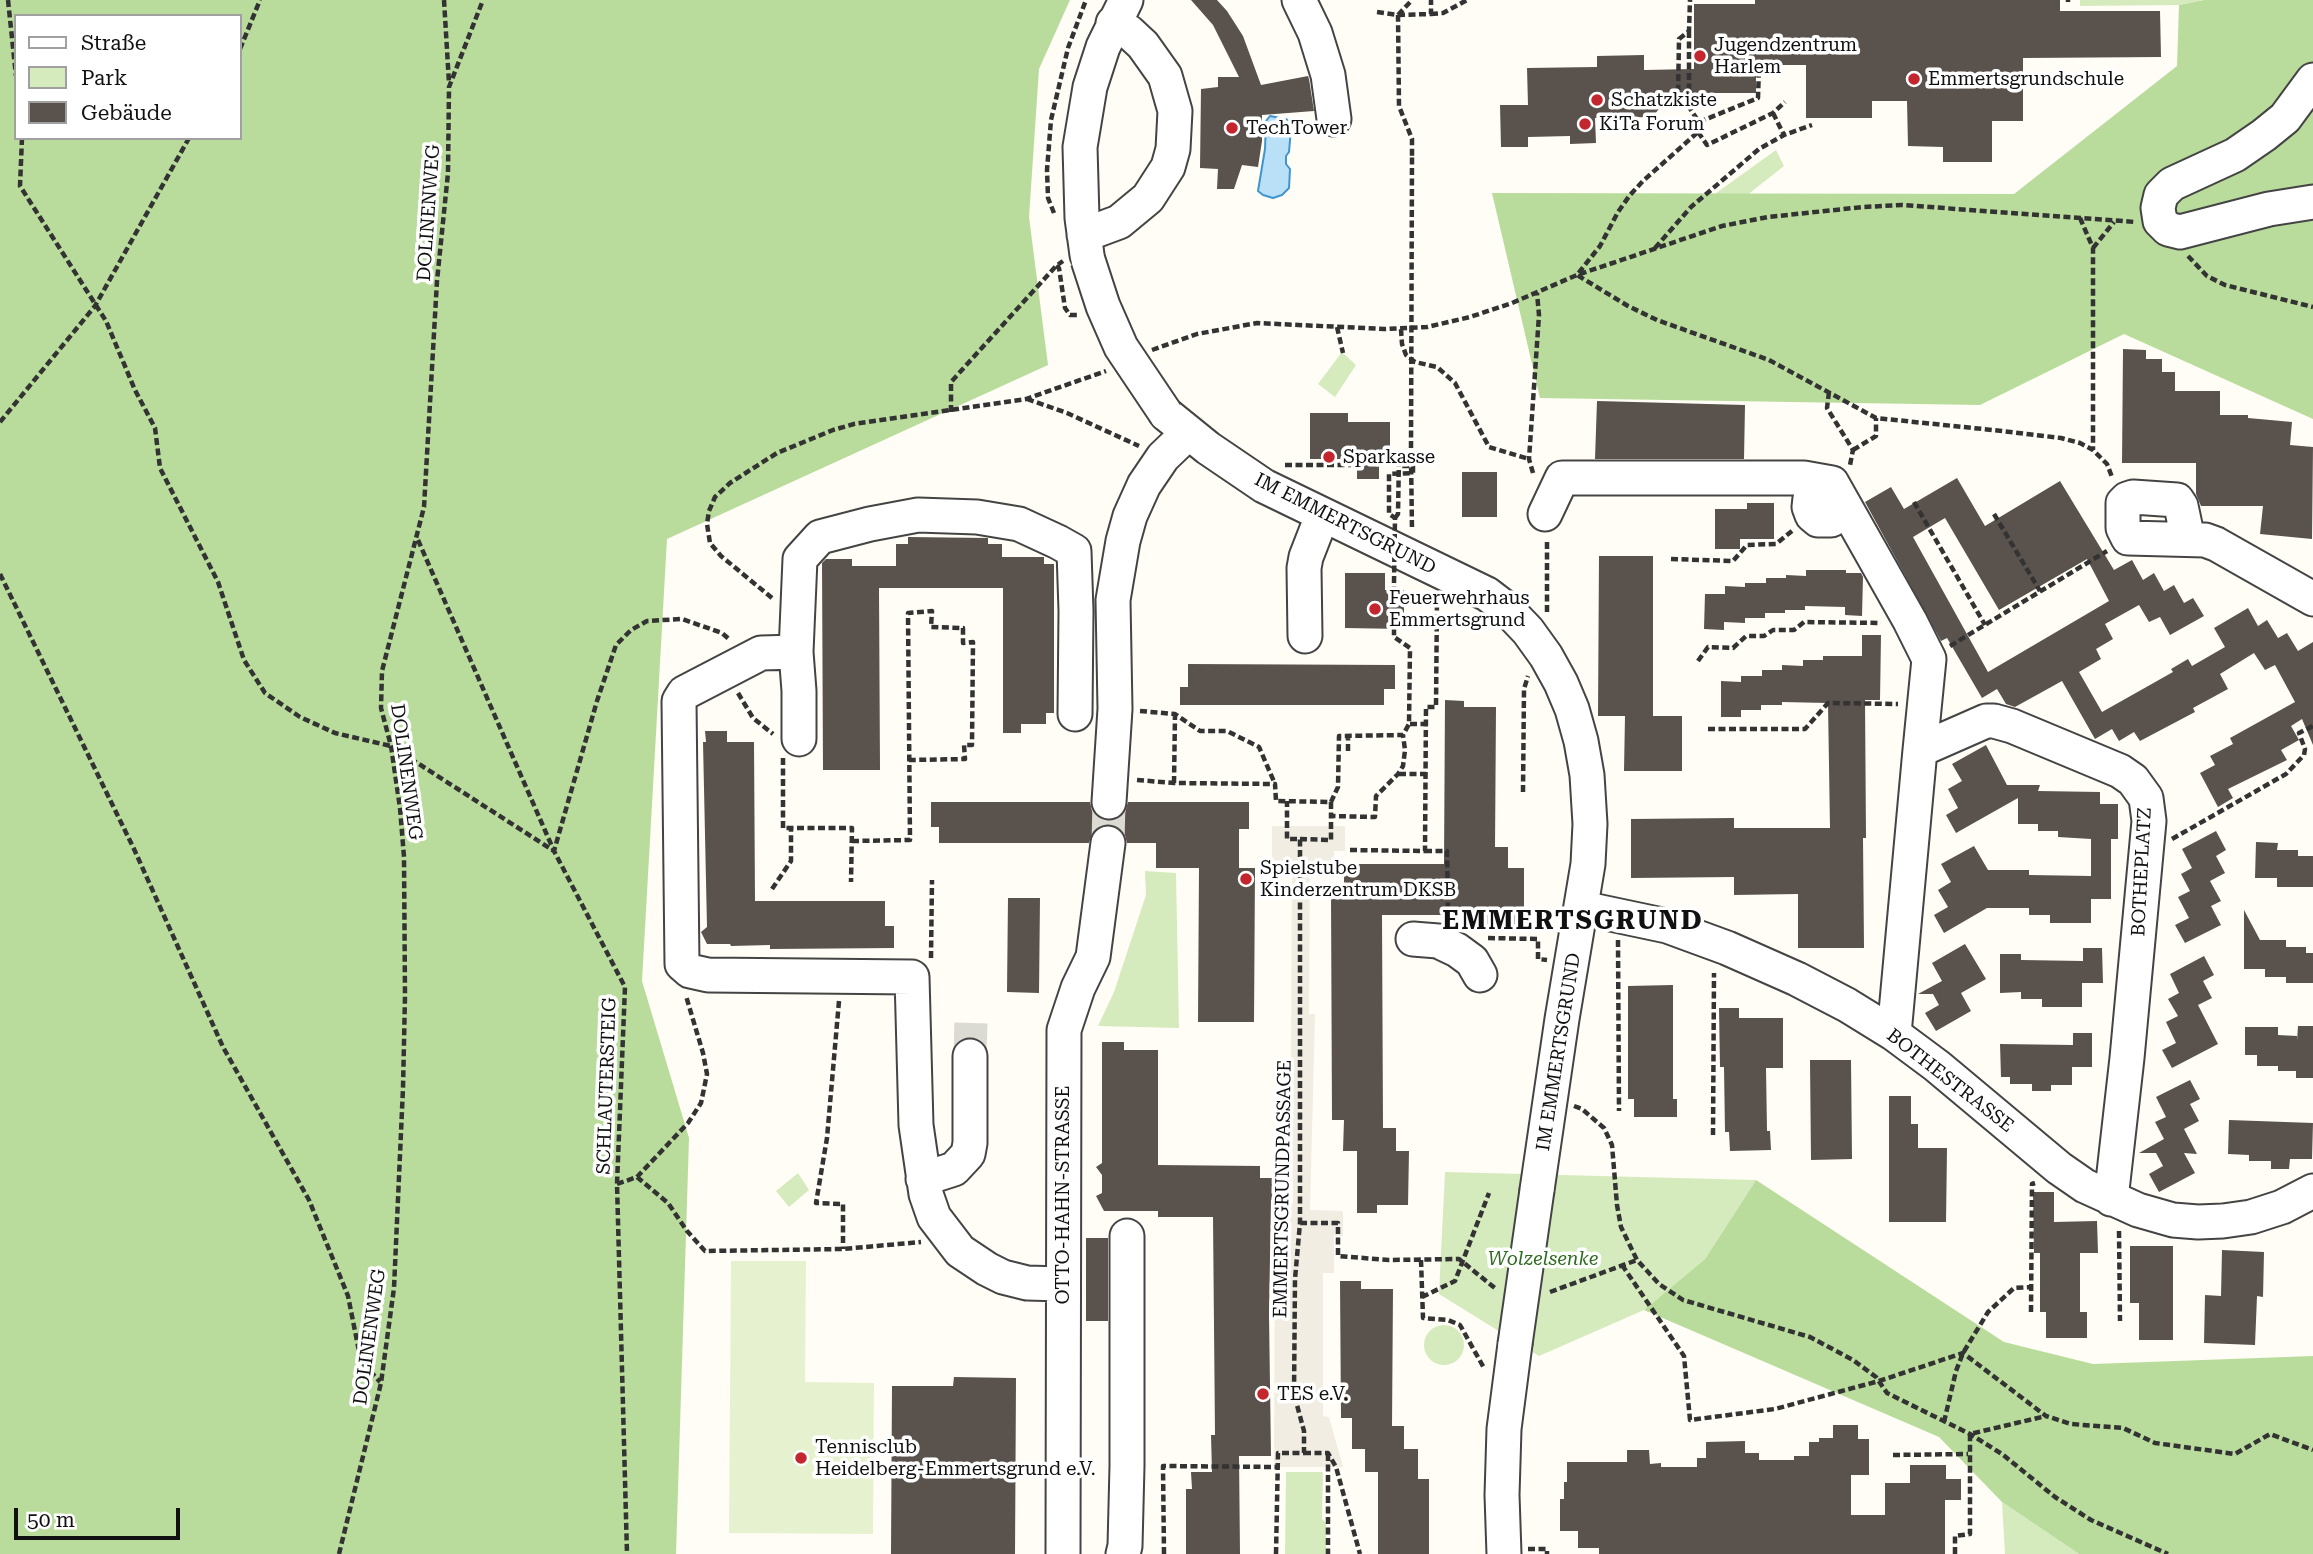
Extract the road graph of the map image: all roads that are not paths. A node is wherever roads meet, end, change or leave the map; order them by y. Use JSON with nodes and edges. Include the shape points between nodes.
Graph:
{"nodes":[{"id":1,"x":1299,"y":0,"type":"edge"},
{"id":2,"x":1119,"y":11,"type":"edge"},
{"id":3,"x":2313,"y":80,"type":"edge"},
{"id":4,"x":1334,"y":119,"type":"dead end"},
{"id":5,"x":2313,"y":202,"type":"edge"},
{"id":6,"x":1079,"y":254,"type":"junction"},
{"id":7,"x":1177,"y":423,"type":"junction"},
{"id":8,"x":2123,"y":503,"type":"road end"},
{"id":9,"x":1545,"y":514,"type":"road end"},
{"id":10,"x":1322,"y":516,"type":"junction"},
{"id":11,"x":2313,"y":600,"type":"edge"},
{"id":12,"x":1305,"y":636,"type":"dead end"},
{"id":13,"x":796,"y":652,"type":"junction"},
{"id":14,"x":1074,"y":714,"type":"dead end"},
{"id":15,"x":788,"y":745,"type":"road end"},
{"id":16,"x":1920,"y":750,"type":"junction"},
{"id":17,"x":1110,"y":791,"type":"tunnel mouth"},
{"id":18,"x":1108,"y":843,"type":"tunnel mouth"},
{"id":19,"x":1583,"y":908,"type":"junction"},
{"id":20,"x":1413,"y":939,"type":"dead end"},
{"id":21,"x":1480,"y":975,"type":"dead end"},
{"id":22,"x":1894,"y":1034,"type":"junction"},
{"id":23,"x":970,"y":1056,"type":"tunnel mouth"},
{"id":24,"x":923,"y":1179,"type":"junction"},
{"id":25,"x":2313,"y":1191,"type":"edge"},
{"id":26,"x":2115,"y":1201,"type":"junction"},
{"id":27,"x":1127,"y":1236,"type":"dead end"},
{"id":28,"x":1062,"y":1284,"type":"junction"},
{"id":29,"x":1063,"y":1554,"type":"edge"},
{"id":30,"x":1123,"y":1554,"type":"edge"},
{"id":31,"x":1504,"y":1554,"type":"edge"}],
"edges":[{"from":1,"to":4,"type":"street","via":[[1325,65]]},
{"from":2,"to":6,"type":"street","name":"IM EMMERTSGRUND","via":[[1090,88],[1080,147]]},
{"from":2,"to":6,"type":"street","via":[[1129,33],[1156,59],[1165,76],[1175,111],[1173,149],[1168,167],[1148,198]]},
{"from":3,"to":5,"type":"street","via":[[2285,118],[2235,155],[2172,184],[2161,195],[2158,208],[2170,226]]},
{"from":6,"to":7,"type":"street","name":"IM EMMERTSGRUND","bridge":true,"via":[[1121,347]]},
{"from":7,"to":10,"type":"street","name":"IM EMMERTSGRUND","via":[[1264,486]]},
{"from":7,"to":17,"type":"street","via":[[1130,516],[1119,562],[1113,600],[1115,709]]},
{"from":8,"to":11,"type":"street","via":[[2123,528],[2128,538],[2206,540]]},
{"from":9,"to":16,"type":"street","via":[[1562,478],[1804,478],[1838,495],[1929,659]]},
{"from":10,"to":12,"type":"street","via":[[1304,568]]},
{"from":10,"to":19,"type":"street","name":"IM EMMERTSGRUND","via":[[1487,594],[1521,624],[1546,656],[1572,709],[1587,775],[1590,837]]},
{"from":13,"to":14,"type":"street","via":[[800,559],[820,537],[918,515],[1019,524],[1074,551]]},
{"from":13,"to":15,"type":"street","via":[[799,691]]},
{"from":13,"to":24,"type":"street","via":[[761,653],[684,693],[679,701],[681,964],[708,975],[922,970],[916,1125]]},
{"from":16,"to":22,"type":"street"},
{"from":16,"to":26,"type":"street","name":"BOTHEPLATZ","via":[[1994,721],[2120,771],[2146,798],[2147,853]]},
{"from":18,"to":28,"type":"street","name":"OTTO-HAHN-STRASSE","via":[[1093,957],[1065,1030]]},
{"from":19,"to":22,"type":"street","name":"BOTHESTRASSE","via":[[1667,926],[1715,944],[1797,979]]},
{"from":19,"to":31,"type":"street","name":"IM EMMERTSGRUND","bridge":true,"via":[[1549,1100],[1504,1429]]},
{"from":20,"to":21,"type":"street","via":[[1457,950],[1472,961]]},
{"from":22,"to":26,"type":"street","name":"BOTHESTRASSE","via":[[2059,1168]]},
{"from":23,"to":24,"type":"street","via":[[968,1153],[954,1169]]},
{"from":24,"to":28,"type":"street","via":[[934,1217],[968,1258],[1003,1277]]},
{"from":25,"to":26,"type":"street","name":"BOTHESTRASSE","via":[[2250,1217],[2198,1223],[2173,1220]]},
{"from":27,"to":30,"type":"street"},
{"from":28,"to":29,"type":"street","name":"OTTO-HAHN-STRASSE"}]}
